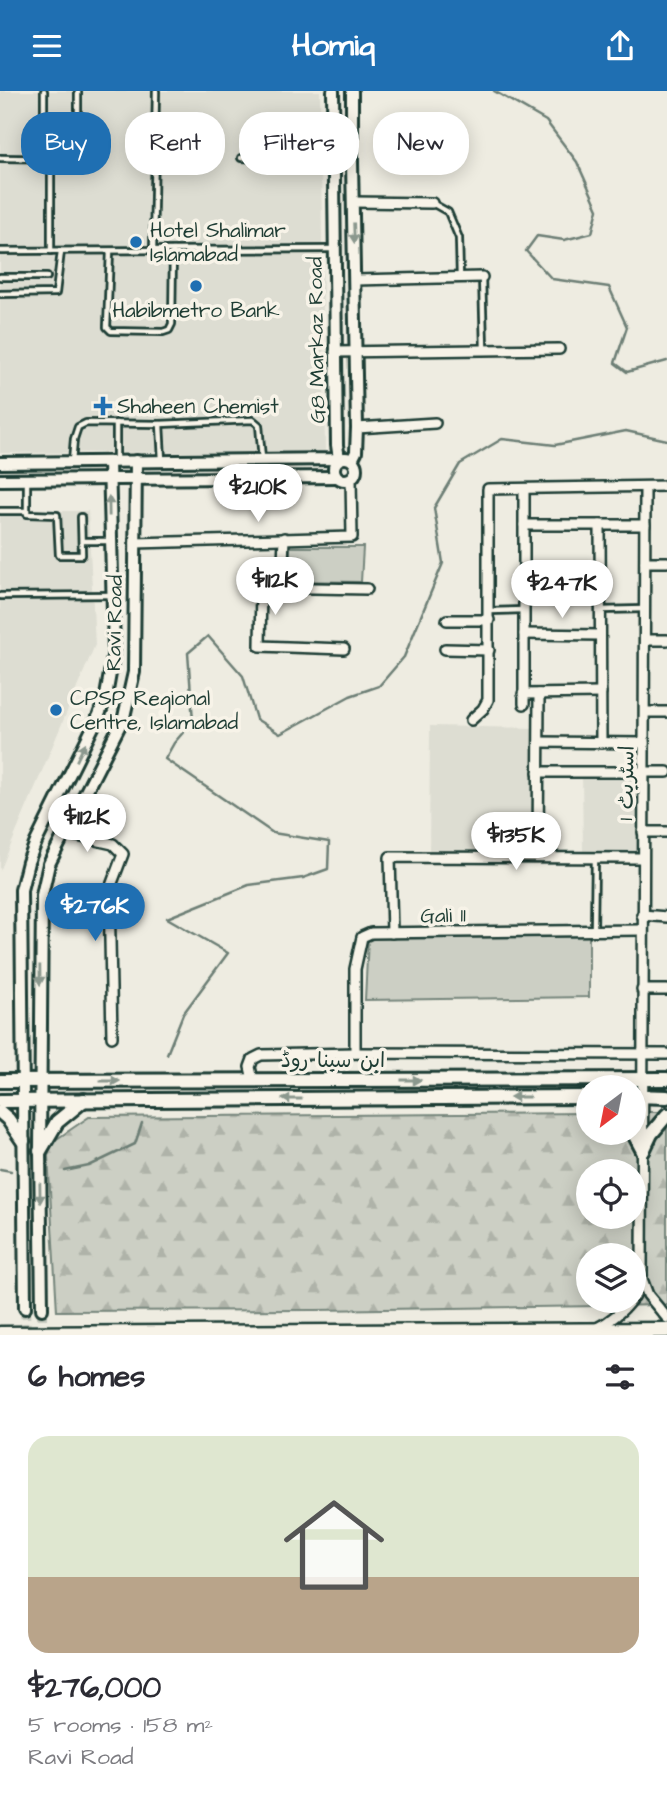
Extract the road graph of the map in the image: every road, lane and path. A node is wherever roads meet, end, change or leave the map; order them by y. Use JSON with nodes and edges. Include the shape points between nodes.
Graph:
{"nodes":[{"id":1,"x":44,"y":91,"type":"edge"},
{"id":2,"x":78,"y":91,"type":"edge"},
{"id":3,"x":156,"y":91,"type":"edge"},
{"id":4,"x":333,"y":91,"type":"edge"},
{"id":5,"x":352,"y":91,"type":"edge"},
{"id":6,"x":44,"y":112,"type":"edge"},
{"id":7,"x":78,"y":112,"type":"edge"},
{"id":8,"x":333,"y":112,"type":"edge"},
{"id":9,"x":352,"y":112,"type":"edge"},
{"id":10,"x":0,"y":158,"type":"edge"},
{"id":11,"x":21,"y":158,"type":"edge"},
{"id":12,"x":51,"y":175,"type":"edge"},
{"id":13,"x":333,"y":175,"type":"edge"},
{"id":14,"x":352,"y":175,"type":"edge"},
{"id":15,"x":353,"y":202,"type":"junction"},
{"id":16,"x":432,"y":203,"type":"joint"},
{"id":17,"x":333,"y":249,"type":"junction"},
{"id":18,"x":153,"y":250,"type":"junction"},
{"id":19,"x":173,"y":250,"type":"junction"},
{"id":20,"x":0,"y":251,"type":"edge"},
{"id":21,"x":51,"y":251,"type":"junction"},
{"id":22,"x":61,"y":251,"type":"junction"},
{"id":23,"x":110,"y":251,"type":"junction"},
{"id":24,"x":334,"y":272,"type":"junction"},
{"id":25,"x":355,"y":276,"type":"junction"},
{"id":26,"x":0,"y":277,"type":"edge"},
{"id":27,"x":47,"y":277,"type":"dead end"},
{"id":28,"x":482,"y":277,"type":"joint"},
{"id":29,"x":460,"y":278,"type":"junction"},
{"id":30,"x":0,"y":294,"type":"edge"},
{"id":31,"x":484,"y":349,"type":"junction"},
{"id":32,"x":559,"y":349,"type":"dead end"},
{"id":33,"x":335,"y":352,"type":"junction"},
{"id":34,"x":357,"y":352,"type":"junction"},
{"id":35,"x":116,"y":423,"type":"junction"},
{"id":36,"x":435,"y":423,"type":"dead end"},
{"id":37,"x":160,"y":424,"type":"junction"},
{"id":38,"x":357,"y":428,"type":"junction"},
{"id":39,"x":339,"y":459,"type":"junction"},
{"id":40,"x":262,"y":460,"type":"junction"},
{"id":41,"x":352,"y":460,"type":"junction"},
{"id":42,"x":136,"y":461,"type":"junction"},
{"id":43,"x":162,"y":461,"type":"junction"},
{"id":44,"x":72,"y":462,"type":"junction"},
{"id":45,"x":112,"y":462,"type":"junction"},
{"id":46,"x":0,"y":463,"type":"edge"},
{"id":47,"x":337,"y":477,"type":"junction"},
{"id":48,"x":351,"y":478,"type":"junction"},
{"id":49,"x":109,"y":479,"type":"junction"},
{"id":50,"x":136,"y":479,"type":"junction"},
{"id":51,"x":0,"y":480,"type":"edge"},
{"id":52,"x":27,"y":480,"type":"junction"},
{"id":53,"x":645,"y":487,"type":"junction"},
{"id":54,"x":667,"y":487,"type":"edge"},
{"id":55,"x":524,"y":489,"type":"junction"},
{"id":56,"x":0,"y":511,"type":"edge"},
{"id":57,"x":27,"y":511,"type":"junction"},
{"id":58,"x":81,"y":517,"type":"dead end"},
{"id":59,"x":524,"y":525,"type":"junction"},
{"id":60,"x":600,"y":525,"type":"junction"},
{"id":61,"x":645,"y":525,"type":"junction"},
{"id":62,"x":284,"y":538,"type":"junction"},
{"id":63,"x":82,"y":541,"type":"junction"},
{"id":64,"x":110,"y":541,"type":"junction"},
{"id":65,"x":135,"y":543,"type":"junction"},
{"id":66,"x":645,"y":562,"type":"junction"},
{"id":67,"x":667,"y":562,"type":"edge"},
{"id":68,"x":600,"y":578,"type":"junction"},
{"id":69,"x":524,"y":579,"type":"junction"},
{"id":70,"x":282,"y":589,"type":"junction"},
{"id":71,"x":367,"y":589,"type":"dead end"},
{"id":72,"x":113,"y":595,"type":"junction"},
{"id":73,"x":0,"y":596,"type":"edge"},
{"id":74,"x":644,"y":609,"type":"junction"},
{"id":75,"x":523,"y":610,"type":"junction"},
{"id":76,"x":600,"y":610,"type":"junction"},
{"id":77,"x":489,"y":615,"type":"junction"},
{"id":78,"x":447,"y":620,"type":"dead end"},
{"id":79,"x":524,"y":634,"type":"junction"},
{"id":80,"x":600,"y":635,"type":"junction"},
{"id":81,"x":645,"y":640,"type":"junction"},
{"id":82,"x":667,"y":640,"type":"edge"},
{"id":83,"x":344,"y":649,"type":"dead end"},
{"id":84,"x":445,"y":649,"type":"dead end"},
{"id":85,"x":489,"y":650,"type":"junction"},
{"id":86,"x":601,"y":693,"type":"junction"},
{"id":87,"x":539,"y":694,"type":"junction"},
{"id":88,"x":645,"y":712,"type":"junction"},
{"id":89,"x":667,"y":712,"type":"edge"},
{"id":90,"x":471,"y":720,"type":"dead end"},
{"id":91,"x":539,"y":742,"type":"junction"},
{"id":92,"x":601,"y":743,"type":"junction"},
{"id":93,"x":644,"y":743,"type":"junction"},
{"id":94,"x":644,"y":771,"type":"junction"},
{"id":95,"x":538,"y":772,"type":"junction"},
{"id":96,"x":667,"y":772,"type":"edge"},
{"id":97,"x":643,"y":832,"type":"junction"},
{"id":98,"x":667,"y":832,"type":"edge"},
{"id":99,"x":64,"y":833,"type":"junction"},
{"id":100,"x":538,"y":857,"type":"junction"},
{"id":101,"x":595,"y":858,"type":"junction"},
{"id":102,"x":643,"y":858,"type":"junction"},
{"id":103,"x":642,"y":915,"type":"junction"},
{"id":104,"x":667,"y":916,"type":"edge"},
{"id":105,"x":594,"y":930,"type":"junction"},
{"id":106,"x":642,"y":930,"type":"junction"},
{"id":107,"x":392,"y":933,"type":"junction"},
{"id":108,"x":642,"y":990,"type":"junction"},
{"id":109,"x":667,"y":990,"type":"edge"},
{"id":110,"x":112,"y":1037,"type":"dead end"},
{"id":111,"x":355,"y":1053,"type":"junction"},
{"id":112,"x":643,"y":1054,"type":"junction"},
{"id":113,"x":667,"y":1054,"type":"edge"},
{"id":114,"x":643,"y":1075,"type":"edge"},
{"id":115,"x":576,"y":1079,"type":"edge"},
{"id":116,"x":646,"y":1079,"type":"edge"},
{"id":117,"x":667,"y":1079,"type":"edge"},
{"id":118,"x":253,"y":1080,"type":"junction"},
{"id":119,"x":0,"y":1081,"type":"edge"},
{"id":120,"x":23,"y":1081,"type":"junction"},
{"id":121,"x":42,"y":1081,"type":"junction"},
{"id":122,"x":646,"y":1096,"type":"edge"},
{"id":123,"x":576,"y":1097,"type":"edge"},
{"id":124,"x":667,"y":1097,"type":"edge"},
{"id":125,"x":40,"y":1100,"type":"junction"},
{"id":126,"x":84,"y":1100,"type":"junction"},
{"id":127,"x":0,"y":1101,"type":"edge"},
{"id":128,"x":22,"y":1101,"type":"junction"},
{"id":129,"x":0,"y":1112,"type":"edge"},
{"id":130,"x":667,"y":1115,"type":"edge"},
{"id":131,"x":23,"y":1141,"type":"junction"},
{"id":132,"x":640,"y":1145,"type":"edge"},
{"id":133,"x":642,"y":1145,"type":"edge"},
{"id":134,"x":40,"y":1151,"type":"junction"},
{"id":135,"x":643,"y":1151,"type":"junction"},
{"id":136,"x":642,"y":1243,"type":"edge"},
{"id":137,"x":646,"y":1290,"type":"edge"},
{"id":138,"x":25,"y":1308,"type":"tunnel mouth"},
{"id":139,"x":42,"y":1309,"type":"tunnel mouth"},
{"id":140,"x":618,"y":1313,"type":"edge"},
{"id":141,"x":667,"y":1318,"type":"edge"},
{"id":142,"x":667,"y":1330,"type":"edge"},
{"id":143,"x":592,"y":1331,"type":"junction"},
{"id":144,"x":0,"y":1334,"type":"edge"}],
"edges":[{"from":1,"to":6,"type":"lane"},
{"from":2,"to":7,"type":"lane"},
{"from":3,"to":18,"type":"lane"},
{"from":4,"to":8,"type":"street","name":"G8 Markaz Road"},
{"from":5,"to":9,"type":"street","name":"G8 Markaz Road"},
{"from":10,"to":11,"type":"lane"},
{"from":12,"to":21,"type":"lane"},
{"from":13,"to":17,"type":"street","name":"G8 Markaz Road"},
{"from":14,"to":15,"type":"street","name":"G8 Markaz Road"},
{"from":15,"to":16,"type":"street"},
{"from":15,"to":25,"type":"street","name":"G8 Markaz Road","one_way":true},
{"from":16,"to":29,"type":"lane","via":[[448,212],[459,238]]},
{"from":17,"to":19,"type":"lane"},
{"from":17,"to":24,"type":"street","name":"G8 Markaz Road"},
{"from":18,"to":19,"type":"lane"},
{"from":18,"to":23,"type":"lane"},
{"from":19,"to":23,"type":"lane","via":[[172,324],[163,332],[111,331],[107,327]]},
{"from":20,"to":21,"type":"lane"},
{"from":21,"to":22,"type":"lane"},
{"from":22,"to":23,"type":"lane"},
{"from":22,"to":30,"type":"lane","via":[[56,293]]},
{"from":24,"to":25,"type":"street"},
{"from":24,"to":33,"type":"street","name":"G8 Markaz Road"},
{"from":25,"to":29,"type":"street"},
{"from":25,"to":34,"type":"street","name":"G8 Markaz Road"},
{"from":26,"to":27,"type":"lane"},
{"from":28,"to":29,"type":"street"},
{"from":28,"to":31,"type":"lane"},
{"from":31,"to":32,"type":"street"},
{"from":31,"to":34,"type":"street"},
{"from":33,"to":34,"type":"street"},
{"from":33,"to":39,"type":"street","name":"G8 Markaz Road"},
{"from":34,"to":38,"type":"street","name":"G8 Markaz Road"},
{"from":35,"to":37,"type":"lane"},
{"from":35,"to":44,"type":"lane","via":[[78,427]]},
{"from":35,"to":45,"type":"lane"},
{"from":36,"to":38,"type":"street"},
{"from":37,"to":40,"type":"lane","via":[[253,420],[259,425]]},
{"from":37,"to":43,"type":"lane"},
{"from":38,"to":41,"type":"street","name":"G8 Markaz Road"},
{"from":39,"to":40,"type":"street"},
{"from":39,"to":41,"type":"street"},
{"from":39,"to":47,"type":"street","via":[[334,467]]},
{"from":40,"to":43,"type":"street"},
{"from":41,"to":48,"type":"street","via":[[356,468]]},
{"from":42,"to":43,"type":"street"},
{"from":42,"to":45,"type":"street"},
{"from":42,"to":50,"type":"street","name":"Ravi Road"},
{"from":44,"to":45,"type":"street"},
{"from":44,"to":46,"type":"street"},
{"from":45,"to":49,"type":"street","name":"Ravi Road"},
{"from":47,"to":48,"type":"street"},
{"from":47,"to":50,"type":"street"},
{"from":48,"to":62,"type":"street","via":[[352,537]]},
{"from":49,"to":50,"type":"street"},
{"from":49,"to":52,"type":"street"},
{"from":64,"to":49,"type":"street","name":"Ravi Road","one_way":true},
{"from":50,"to":65,"type":"street","name":"Ravi Road"},
{"from":51,"to":52,"type":"street"},
{"from":52,"to":57,"type":"lane"},
{"from":53,"to":54,"type":"street"},
{"from":53,"to":55,"type":"street"},
{"from":53,"to":61,"type":"street","name":"اسٹریٹ 1"},
{"from":55,"to":59,"type":"street"},
{"from":55,"to":77,"type":"street","via":[[488,489]]},
{"from":56,"to":57,"type":"lane"},
{"from":57,"to":63,"type":"lane","via":[[57,515],[59,555],[82,555]]},
{"from":58,"to":63,"type":"lane"},
{"from":59,"to":60,"type":"street"},
{"from":59,"to":69,"type":"street"},
{"from":60,"to":61,"type":"street"},
{"from":60,"to":68,"type":"street"},
{"from":61,"to":66,"type":"street","name":"اسٹریٹ 1"},
{"from":62,"to":65,"type":"street"},
{"from":62,"to":70,"type":"street"},
{"from":63,"to":64,"type":"lane"},
{"from":64,"to":72,"type":"street","name":"Ravi Road"},
{"from":65,"to":99,"type":"street","name":"Ravi Road","via":[[130,696],[108,752]]},
{"from":66,"to":67,"type":"street"},
{"from":66,"to":74,"type":"street","name":"اسٹریٹ 1"},
{"from":68,"to":69,"type":"street"},
{"from":68,"to":76,"type":"street"},
{"from":69,"to":75,"type":"street"},
{"from":70,"to":71,"type":"street"},
{"from":70,"to":83,"type":"street","via":[[261,587],[260,646]]},
{"from":72,"to":73,"type":"lane"},
{"from":120,"to":72,"type":"street","name":"Ravi Road","one_way":true,"via":[[21,890],[36,842],[106,696],[114,651]]},
{"from":74,"to":76,"type":"lane"},
{"from":74,"to":81,"type":"street","name":"اسٹریٹ 1"},
{"from":75,"to":77,"type":"lane"},
{"from":75,"to":79,"type":"street"},
{"from":76,"to":80,"type":"street"},
{"from":77,"to":78,"type":"street"},
{"from":77,"to":85,"type":"street"},
{"from":79,"to":80,"type":"street"},
{"from":79,"to":87,"type":"street","via":[[524,699]]},
{"from":80,"to":86,"type":"street"},
{"from":81,"to":82,"type":"street"},
{"from":81,"to":88,"type":"street","name":"اسٹریٹ 1"},
{"from":84,"to":85,"type":"street"},
{"from":85,"to":90,"type":"street","via":[[488,700]]},
{"from":86,"to":87,"type":"street"},
{"from":86,"to":92,"type":"street"},
{"from":87,"to":91,"type":"street"},
{"from":88,"to":89,"type":"street"},
{"from":88,"to":93,"type":"street","name":"اسٹریٹ 1"},
{"from":91,"to":92,"type":"street"},
{"from":91,"to":95,"type":"street"},
{"from":92,"to":93,"type":"street"},
{"from":93,"to":94,"type":"street","name":"اسٹریٹ 1"},
{"from":94,"to":95,"type":"street"},
{"from":94,"to":96,"type":"street"},
{"from":94,"to":97,"type":"street","name":"اسٹریٹ 1"},
{"from":95,"to":100,"type":"street"},
{"from":97,"to":98,"type":"street"},
{"from":97,"to":102,"type":"street","name":"اسٹریٹ 1"},
{"from":99,"to":110,"type":"street","via":[[113,844],[123,854],[109,891]]},
{"from":99,"to":121,"type":"street","name":"Ravi Road","one_way":true,"via":[[49,864],[42,895]]},
{"from":100,"to":101,"type":"street"},
{"from":100,"to":107,"type":"street","via":[[390,857]]},
{"from":101,"to":102,"type":"street"},
{"from":101,"to":105,"type":"lane"},
{"from":102,"to":103,"type":"street","name":"اسٹریٹ 1"},
{"from":103,"to":104,"type":"street"},
{"from":103,"to":106,"type":"street","name":"اسٹریٹ 1"},
{"from":105,"to":106,"type":"street","name":"Gali 11"},
{"from":105,"to":107,"type":"street","name":"Gali 11"},
{"from":106,"to":108,"type":"street","name":"اسٹریٹ 1"},
{"from":107,"to":111,"type":"street","name":"Gali 11","via":[[362,937],[355,969]]},
{"from":108,"to":109,"type":"street"},
{"from":108,"to":112,"type":"street","name":"اسٹریٹ 1"},
{"from":111,"to":112,"type":"street"},
{"from":111,"to":118,"type":"street","via":[[261,1055],[250,1067]]},
{"from":112,"to":113,"type":"street"},
{"from":112,"to":114,"type":"street","name":"اسٹریٹ 1"},
{"from":118,"to":115,"type":"main road","name":"ابن سینا روڈ","one_way":true},
{"from":116,"to":117,"type":"main road","name":"ابن سینا روڈ"},
{"from":121,"to":118,"type":"main road","name":"ابن سینا روڈ","one_way":true},
{"from":119,"to":120,"type":"main road","name":"ابن سینا روڈ"},
{"from":120,"to":121,"type":"main road","name":"ابن سینا روڈ"},
{"from":120,"to":128,"type":"street","name":"Ravi Road"},
{"from":121,"to":125,"type":"street","name":"Ravi Road"},
{"from":122,"to":124,"type":"main road"},
{"from":123,"to":126,"type":"main road","name":"ابن سینا روڈ","one_way":true},
{"from":125,"to":126,"type":"main road","name":"ابن سینا روڈ"},
{"from":125,"to":128,"type":"main road","name":"ابن سینا روڈ"},
{"from":125,"to":134,"type":"street","name":"Ravi Road"},
{"from":126,"to":134,"type":"main road","via":[[57,1122]]},
{"from":127,"to":128,"type":"main road","name":"ابن سینا روڈ"},
{"from":128,"to":131,"type":"street","name":"Ravi Road"},
{"from":129,"to":131,"type":"main road"},
{"from":130,"to":135,"type":"main road"},
{"from":131,"to":138,"type":"street","name":"Ravi Road"},
{"from":132,"to":135,"type":"main road"},
{"from":133,"to":135,"type":"street","name":"اسٹریٹ 1"},
{"from":134,"to":139,"type":"street","name":"Ravi Road","one_way":true},
{"from":135,"to":136,"type":"street","name":"اسٹریٹ 1"},
{"from":137,"to":141,"type":"street"},
{"from":140,"to":143,"type":"street"},
{"from":142,"to":143,"type":"main road"},
{"from":143,"to":144,"type":"main road"}]}
